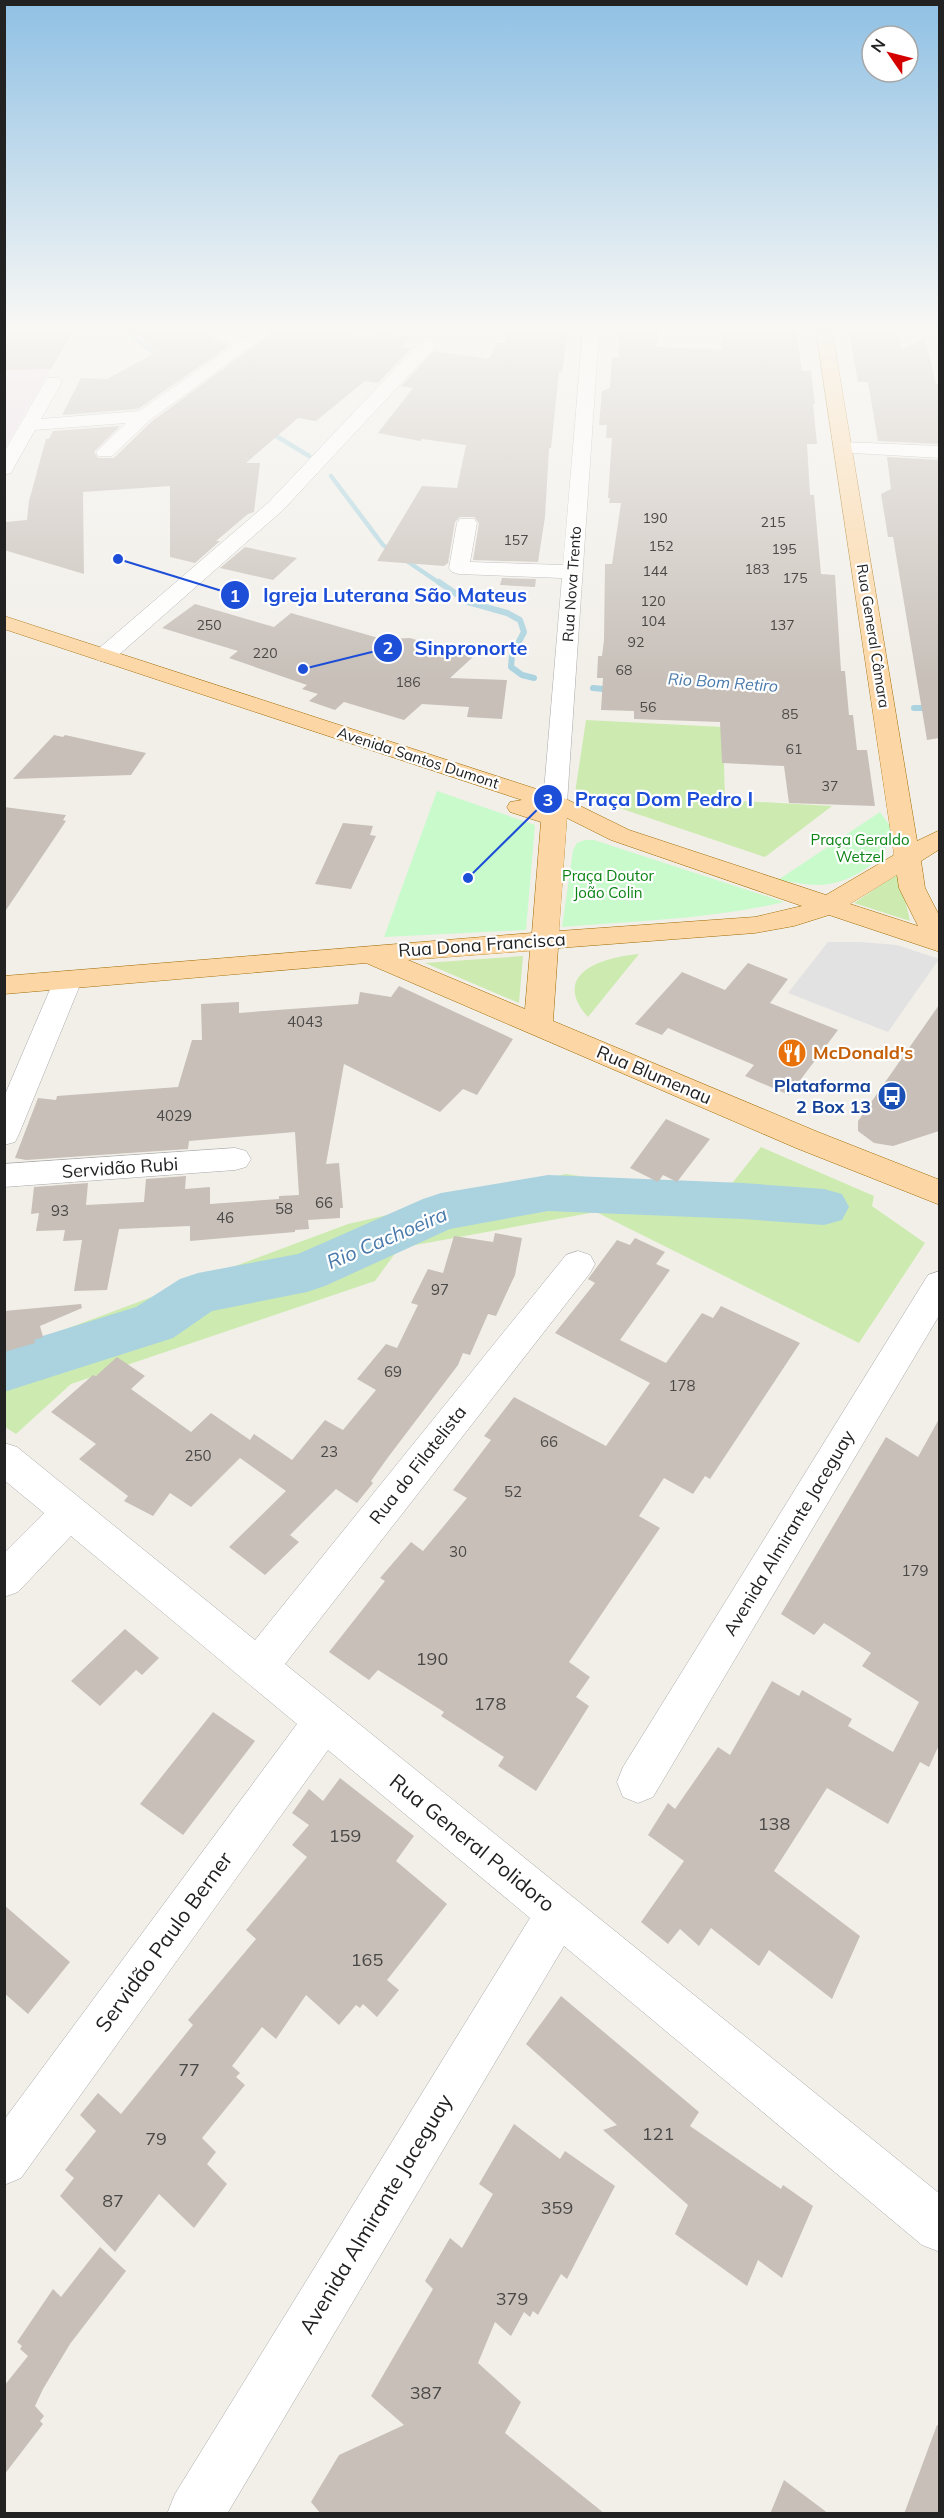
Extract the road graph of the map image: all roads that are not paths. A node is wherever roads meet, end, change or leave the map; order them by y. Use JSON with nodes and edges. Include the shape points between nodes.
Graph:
{"nodes":[{"id":1,"x":16,"y":448,"type":"edge"},
{"id":2,"x":110,"y":448,"type":"edge"},
{"id":3,"x":331,"y":448,"type":"edge"},
{"id":4,"x":582,"y":448,"type":"edge"},
{"id":5,"x":843,"y":448,"type":"joint"},
{"id":6,"x":105,"y":452,"type":"dead end"},
{"id":7,"x":939,"y":452,"type":"edge"},
{"id":8,"x":4,"y":469,"type":"edge"},
{"id":9,"x":467,"y":523,"type":"dead end"},
{"id":10,"x":573,"y":572,"type":"junction"},
{"id":11,"x":4,"y":622,"type":"edge"},
{"id":12,"x":4,"y":637,"type":"edge"},
{"id":13,"x":105,"y":656,"type":"junction"},
{"id":14,"x":898,"y":795,"type":"junction"},
{"id":15,"x":554,"y":818,"type":"junction"},
{"id":16,"x":939,"y":820,"type":"edge"},
{"id":17,"x":939,"y":838,"type":"edge"},
{"id":18,"x":908,"y":857,"type":"junction"},
{"id":19,"x":827,"y":906,"type":"junction"},
{"id":20,"x":939,"y":935,"type":"edge"},
{"id":21,"x":544,"y":941,"type":"junction"},
{"id":22,"x":939,"y":943,"type":"edge"},
{"id":23,"x":369,"y":954,"type":"junction"},
{"id":24,"x":68,"y":980,"type":"junction"},
{"id":25,"x":4,"y":985,"type":"edge"},
{"id":26,"x":538,"y":1025,"type":"junction"},
{"id":27,"x":4,"y":1134,"type":"edge"},
{"id":28,"x":235,"y":1159,"type":"dead end"},
{"id":29,"x":4,"y":1176,"type":"edge"},
{"id":30,"x":939,"y":1193,"type":"edge"},
{"id":31,"x":578,"y":1264,"type":"dead end"},
{"id":32,"x":939,"y":1284,"type":"edge"},
{"id":33,"x":4,"y":1458,"type":"edge"},
{"id":34,"x":69,"y":1512,"type":"junction"},
{"id":35,"x":4,"y":1580,"type":"edge"},
{"id":36,"x":258,"y":1667,"type":"junction"},
{"id":37,"x":324,"y":1722,"type":"junction"},
{"id":38,"x":638,"y":1782,"type":"dead end"},
{"id":39,"x":558,"y":1914,"type":"junction"},
{"id":40,"x":4,"y":2161,"type":"edge"},
{"id":41,"x":939,"y":2228,"type":"edge"},
{"id":42,"x":195,"y":2514,"type":"edge"}],
"edges":[{"from":1,"to":8,"type":"street"},
{"from":2,"to":6,"type":"street"},
{"from":3,"to":13,"type":"street","via":[[276,506]]},
{"from":4,"to":10,"type":"street","name":"Rua Nova Trento"},
{"from":5,"to":7,"type":"street"},
{"from":5,"to":14,"type":"main road","name":"Rua General Câmara"},
{"from":9,"to":10,"type":"street","via":[[459,568]]},
{"from":10,"to":15,"type":"street","name":"Rua Nova Trento"},
{"from":11,"to":13,"type":"main road","name":"Avenida Santos Dumont"},
{"from":12,"to":15,"type":"main road","name":"Avenida Santos Dumont"},
{"from":13,"to":15,"type":"main road","name":"Avenida Santos Dumont"},
{"from":14,"to":16,"type":"main road","via":[[926,817]]},
{"from":14,"to":18,"type":"main road","name":"Rua General Câmara"},
{"from":15,"to":19,"type":"main road","via":[[583,830],[620,835]]},
{"from":15,"to":21,"type":"main road","name":"Rua Nova Trento"},
{"from":17,"to":18,"type":"main road","name":"Rua Dona Francisca"},
{"from":18,"to":19,"type":"main road","name":"Rua Dona Francisca"},
{"from":18,"to":20,"type":"main road","name":"Rua General Câmara","via":[[917,902]]},
{"from":19,"to":21,"type":"main road","name":"Rua Dona Francisca","via":[[794,918],[755,925]]},
{"from":19,"to":22,"type":"main road"},
{"from":21,"to":23,"type":"main road","name":"Rua Dona Francisca"},
{"from":21,"to":26,"type":"main road","name":"Rua Nova Trento"},
{"from":23,"to":24,"type":"main road","name":"Rua Dona Francisca"},
{"from":23,"to":26,"type":"main road","name":"Rua Blumenau"},
{"from":24,"to":25,"type":"main road","name":"Rua Dona Francisca"},
{"from":24,"to":27,"type":"street"},
{"from":26,"to":30,"type":"main road","name":"Rua Blumenau"},
{"from":28,"to":29,"type":"street","name":"Servidão Rubi"},
{"from":31,"to":36,"type":"street","name":"Rua do Filatelista"},
{"from":32,"to":38,"type":"street","name":"Avenida Almirante Jaceguay"},
{"from":33,"to":34,"type":"street","name":"Rua General Polidoro"},
{"from":34,"to":35,"type":"street"},
{"from":34,"to":36,"type":"street","name":"Rua General Polidoro"},
{"from":36,"to":37,"type":"street","name":"Rua General Polidoro"},
{"from":37,"to":39,"type":"street","name":"Rua General Polidoro"},
{"from":37,"to":40,"type":"street","name":"Servidão Paulo Berner"},
{"from":39,"to":41,"type":"street","name":"Rua General Polidoro"},
{"from":39,"to":42,"type":"street","name":"Avenida Almirante Jaceguay"}]}
